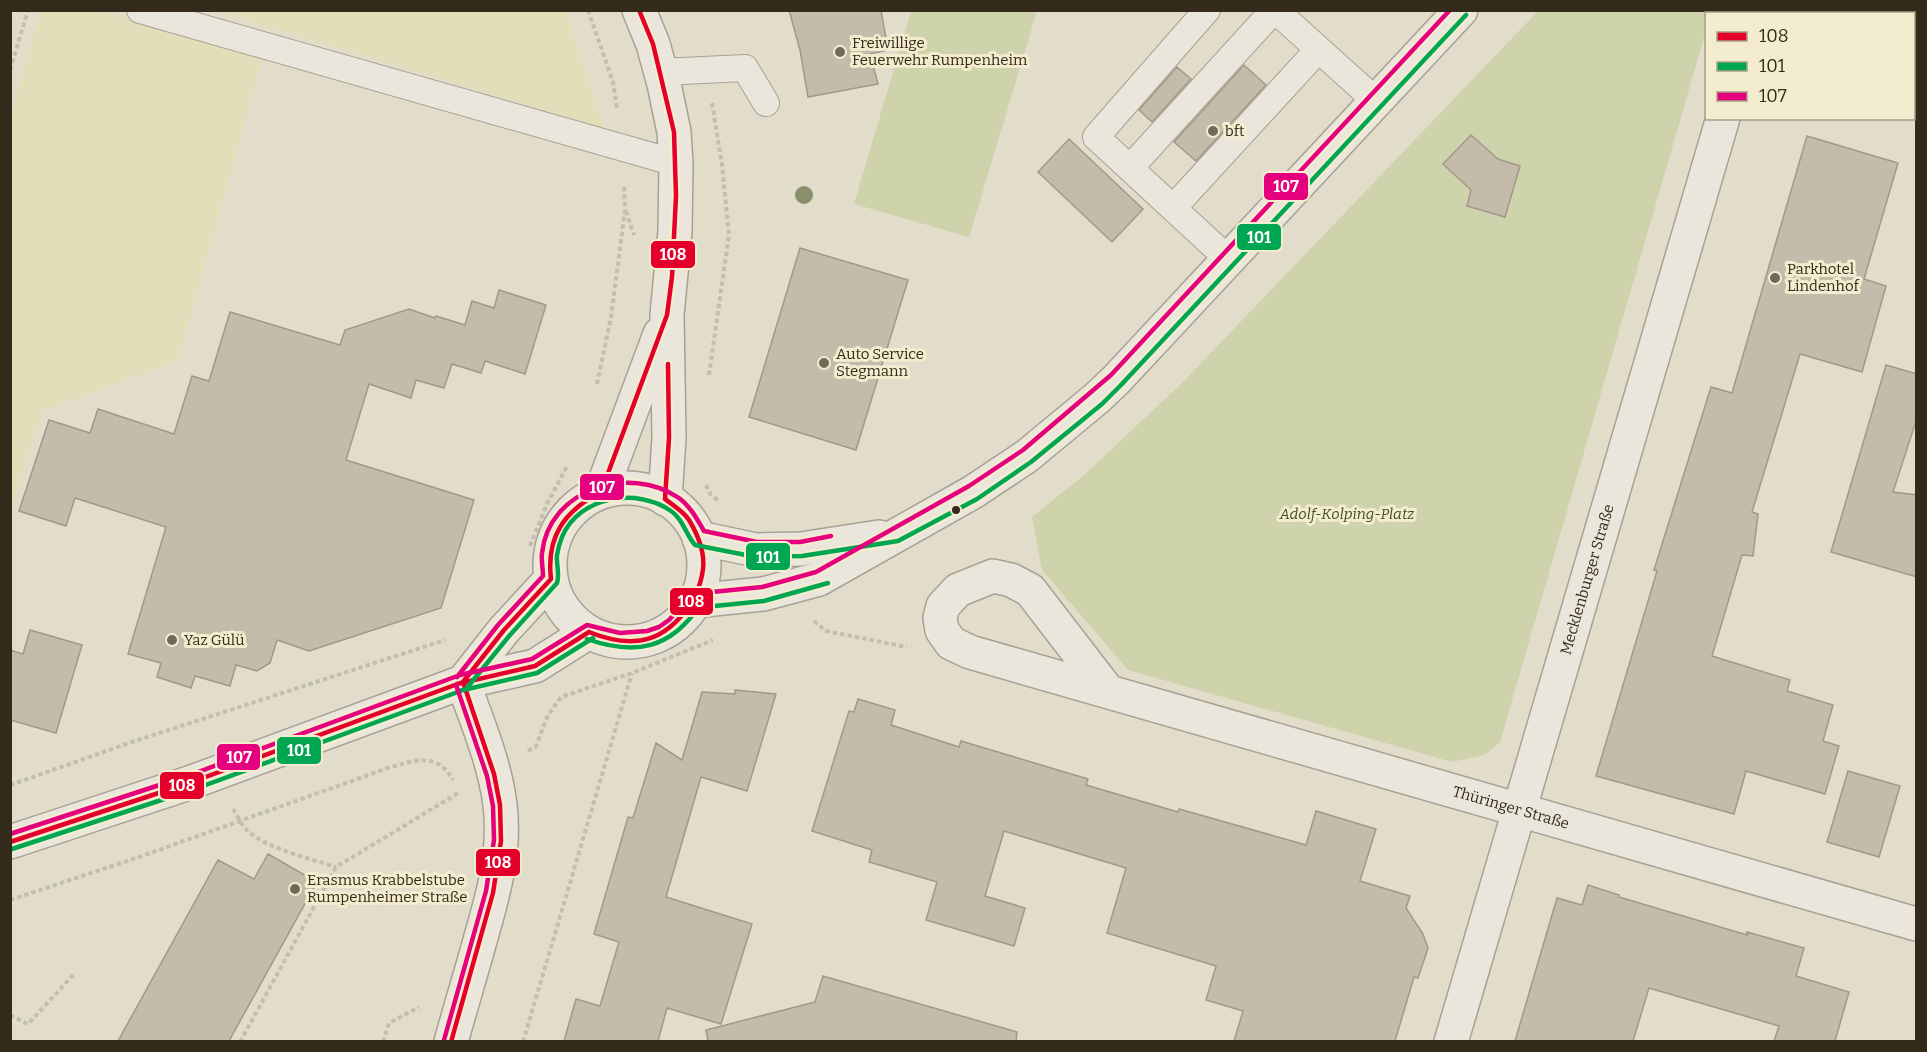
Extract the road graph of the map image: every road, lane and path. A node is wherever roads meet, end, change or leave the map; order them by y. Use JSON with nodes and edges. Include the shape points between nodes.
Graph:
{"nodes":[{"id":1,"x":28,"y":10,"type":"edge"},
{"id":2,"x":140,"y":10,"type":"edge"},
{"id":3,"x":639,"y":10,"type":"edge"},
{"id":4,"x":1207,"y":10,"type":"edge"},
{"id":5,"x":1274,"y":10,"type":"edge"},
{"id":6,"x":1461,"y":10,"type":"edge"},
{"id":7,"x":1318,"y":50,"type":"junction"},
{"id":8,"x":10,"y":70,"type":"edge"},
{"id":9,"x":661,"y":72,"type":"junction"},
{"id":10,"x":1376,"y":101,"type":"junction"},
{"id":11,"x":766,"y":103,"type":"dead end"},
{"id":12,"x":1722,"y":120,"type":"edge"},
{"id":13,"x":676,"y":163,"type":"junction"},
{"id":14,"x":1130,"y":168,"type":"junction"},
{"id":15,"x":1173,"y":208,"type":"junction"},
{"id":16,"x":625,"y":210,"type":"dead end"},
{"id":17,"x":1228,"y":260,"type":"junction"},
{"id":18,"x":667,"y":315,"type":"junction"},
{"id":19,"x":597,"y":386,"type":"dead end"},
{"id":20,"x":568,"y":462,"type":"dead end"},
{"id":21,"x":601,"y":492,"type":"junction"},
{"id":22,"x":666,"y":499,"type":"junction"},
{"id":23,"x":896,"y":534,"type":"junction"},
{"id":24,"x":699,"y":538,"type":"junction"},
{"id":25,"x":529,"y":548,"type":"dead end"},
{"id":26,"x":551,"y":579,"type":"junction"},
{"id":27,"x":694,"y":601,"type":"junction"},
{"id":28,"x":809,"y":618,"type":"dead end"},
{"id":29,"x":589,"y":632,"type":"junction"},
{"id":30,"x":722,"y":637,"type":"dead end"},
{"id":31,"x":450,"y":638,"type":"dead end"},
{"id":32,"x":951,"y":643,"type":"junction"},
{"id":33,"x":535,"y":666,"type":"junction"},
{"id":34,"x":632,"y":673,"type":"junction"},
{"id":35,"x":463,"y":682,"type":"junction"},
{"id":36,"x":1107,"y":690,"type":"junction"},
{"id":37,"x":561,"y":697,"type":"junction"},
{"id":38,"x":494,"y":771,"type":"junction"},
{"id":39,"x":210,"y":775,"type":"junction"},
{"id":40,"x":10,"y":785,"type":"edge"},
{"id":41,"x":460,"y":791,"type":"junction"},
{"id":42,"x":463,"y":803,"type":"dead end"},
{"id":43,"x":1519,"y":809,"type":"junction"},
{"id":44,"x":241,"y":821,"type":"junction"},
{"id":45,"x":10,"y":843,"type":"edge"},
{"id":46,"x":336,"y":867,"type":"junction"},
{"id":47,"x":10,"y":900,"type":"edge"},
{"id":48,"x":1917,"y":924,"type":"edge"},
{"id":49,"x":74,"y":974,"type":"dead end"},
{"id":50,"x":425,"y":1004,"type":"dead end"},
{"id":51,"x":10,"y":1015,"type":"edge"},
{"id":52,"x":240,"y":1041,"type":"edge"},
{"id":53,"x":383,"y":1041,"type":"edge"},
{"id":54,"x":451,"y":1041,"type":"edge"},
{"id":55,"x":524,"y":1041,"type":"edge"},
{"id":56,"x":1451,"y":1041,"type":"edge"}],
"edges":[{"from":1,"to":8,"type":"path"},
{"from":2,"to":13,"type":"lane"},
{"from":3,"to":9,"type":"street"},
{"from":4,"to":14,"type":"lane","via":[[1096,137]]},
{"from":5,"to":7,"type":"lane"},
{"from":5,"to":14,"type":"lane"},
{"from":6,"to":10,"type":"street"},
{"from":7,"to":10,"type":"lane"},
{"from":7,"to":15,"type":"lane"},
{"from":9,"to":11,"type":"lane","via":[[745,68]]},
{"from":9,"to":13,"type":"street","via":[[674,132]]},
{"from":10,"to":17,"type":"street"},
{"from":12,"to":43,"type":"street","name":"Mecklenburger Straße"},
{"from":13,"to":18,"type":"street","via":[[675,231]]},
{"from":14,"to":15,"type":"lane"},
{"from":15,"to":17,"type":"lane"},
{"from":16,"to":19,"type":"path"},
{"from":17,"to":23,"type":"street","via":[[1116,380],[1060,429],[973,492]]},
{"from":18,"to":21,"type":"street"},
{"from":18,"to":22,"type":"street"},
{"from":20,"to":25,"type":"path"},
{"from":21,"to":22,"type":"street","via":[[641,489]]},
{"from":21,"to":26,"type":"street","via":[[588,497],[562,522],[550,556]]},
{"from":22,"to":24,"type":"street","via":[[684,514]]},
{"from":23,"to":24,"type":"street","via":[[801,549],[756,550]]},
{"from":23,"to":27,"type":"street","via":[[819,579],[763,594]]},
{"from":24,"to":27,"type":"street","via":[[704,565]]},
{"from":26,"to":29,"type":"street","via":[[563,608]]},
{"from":26,"to":35,"type":"street"},
{"from":27,"to":29,"type":"street","via":[[673,626],[648,638],[620,641]]},
{"from":28,"to":32,"type":"path","via":[[826,631],[910,648]]},
{"from":29,"to":33,"type":"street"},
{"from":30,"to":34,"type":"path"},
{"from":31,"to":40,"type":"path"},
{"from":32,"to":36,"type":"street","via":[[970,652]]},
{"from":32,"to":36,"type":"street","via":[[942,630],[940,618],[943,606],[958,590],[993,576],[1011,580],[1030,591]]},
{"from":33,"to":35,"type":"street"},
{"from":33,"to":37,"type":"path"},
{"from":34,"to":37,"type":"path"},
{"from":34,"to":55,"type":"path"},
{"from":35,"to":38,"type":"street"},
{"from":35,"to":39,"type":"street"},
{"from":36,"to":43,"type":"street","name":"Thüringer Straße"},
{"from":37,"to":38,"type":"path","via":[[548,715],[536,746]]},
{"from":38,"to":41,"type":"path"},
{"from":38,"to":54,"type":"street","via":[[502,827],[499,860],[494,891]]},
{"from":39,"to":44,"type":"path"},
{"from":39,"to":45,"type":"street"},
{"from":41,"to":42,"type":"path"},
{"from":41,"to":44,"type":"path","via":[[443,766],[420,759]]},
{"from":41,"to":46,"type":"path"},
{"from":43,"to":48,"type":"street","name":"Thüringer Straße"},
{"from":43,"to":56,"type":"street","name":"Mecklenburger Straße"},
{"from":44,"to":46,"type":"path","via":[[258,838]]},
{"from":44,"to":47,"type":"path"},
{"from":46,"to":52,"type":"path"},
{"from":49,"to":51,"type":"path","via":[[28,1024]]},
{"from":50,"to":53,"type":"path","via":[[389,1023]]}]}
